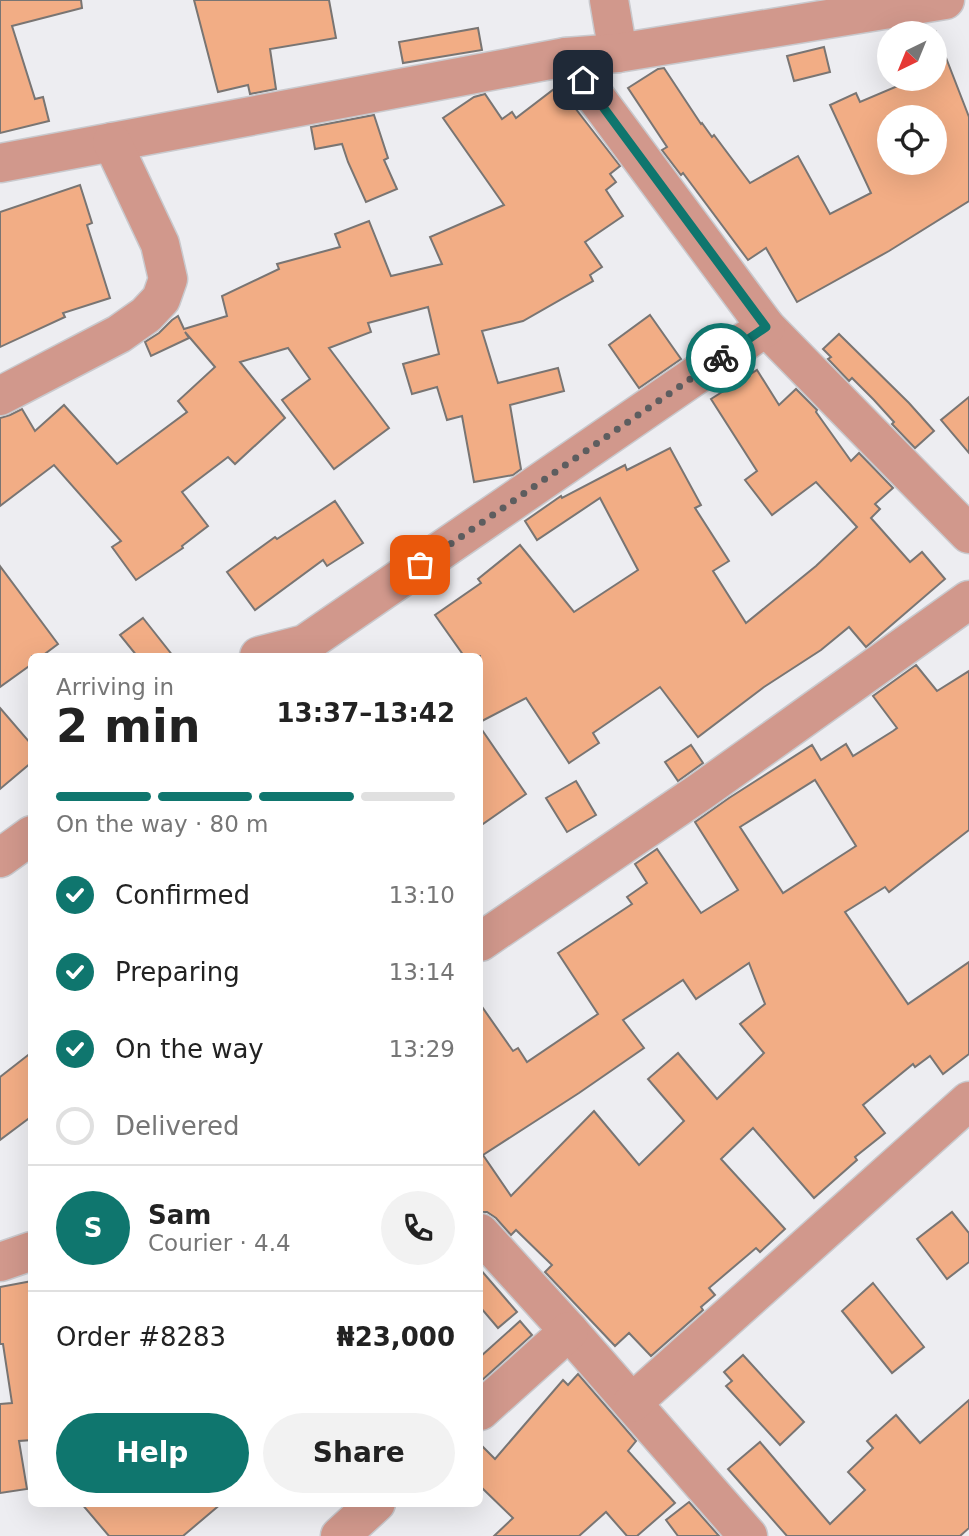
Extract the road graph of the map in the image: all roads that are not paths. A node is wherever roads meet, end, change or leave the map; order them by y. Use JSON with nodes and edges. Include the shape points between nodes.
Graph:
{"nodes":[{"id":1,"x":609,"y":0,"type":"edge"},
{"id":2,"x":945,"y":0,"type":"edge"},
{"id":3,"x":618,"y":53,"type":"junction"},
{"id":4,"x":566,"y":57,"type":"junction"},
{"id":5,"x":112,"y":142,"type":"junction"},
{"id":6,"x":0,"y":163,"type":"edge"},
{"id":7,"x":766,"y":327,"type":"junction"},
{"id":8,"x":0,"y":396,"type":"edge"},
{"id":9,"x":969,"y":534,"type":"edge"},
{"id":10,"x":969,"y":600,"type":"edge"},
{"id":11,"x":270,"y":653,"type":"edge"},
{"id":12,"x":28,"y":838,"type":"edge"},
{"id":13,"x":0,"y":858,"type":"edge"},
{"id":14,"x":483,"y":940,"type":"edge"},
{"id":15,"x":969,"y":1101,"type":"edge"},
{"id":16,"x":483,"y":1236,"type":"edge"},
{"id":17,"x":28,"y":1252,"type":"edge"},
{"id":18,"x":0,"y":1262,"type":"edge"},
{"id":19,"x":569,"y":1331,"type":"junction"},
{"id":20,"x":632,"y":1404,"type":"junction"},
{"id":21,"x":483,"y":1408,"type":"edge"},
{"id":22,"x":372,"y":1507,"type":"edge"},
{"id":23,"x":340,"y":1536,"type":"edge"},
{"id":24,"x":748,"y":1536,"type":"edge"}],
"edges":[{"from":1,"to":3,"type":"street"},
{"from":2,"to":3,"type":"street"},
{"from":3,"to":4,"type":"street"},
{"from":4,"to":5,"type":"street"},
{"from":4,"to":7,"type":"street"},
{"from":5,"to":6,"type":"street"},
{"from":5,"to":8,"type":"street","via":[[160,244],[168,279],[161,299],[119,334]]},
{"from":7,"to":9,"type":"street"},
{"from":7,"to":11,"type":"street","via":[[305,644]]},
{"from":10,"to":14,"type":"street"},
{"from":12,"to":13,"type":"street"},
{"from":15,"to":20,"type":"street"},
{"from":16,"to":19,"type":"street"},
{"from":17,"to":18,"type":"street"},
{"from":19,"to":20,"type":"street"},
{"from":19,"to":21,"type":"street"},
{"from":20,"to":24,"type":"street"},
{"from":22,"to":23,"type":"street"}]}
